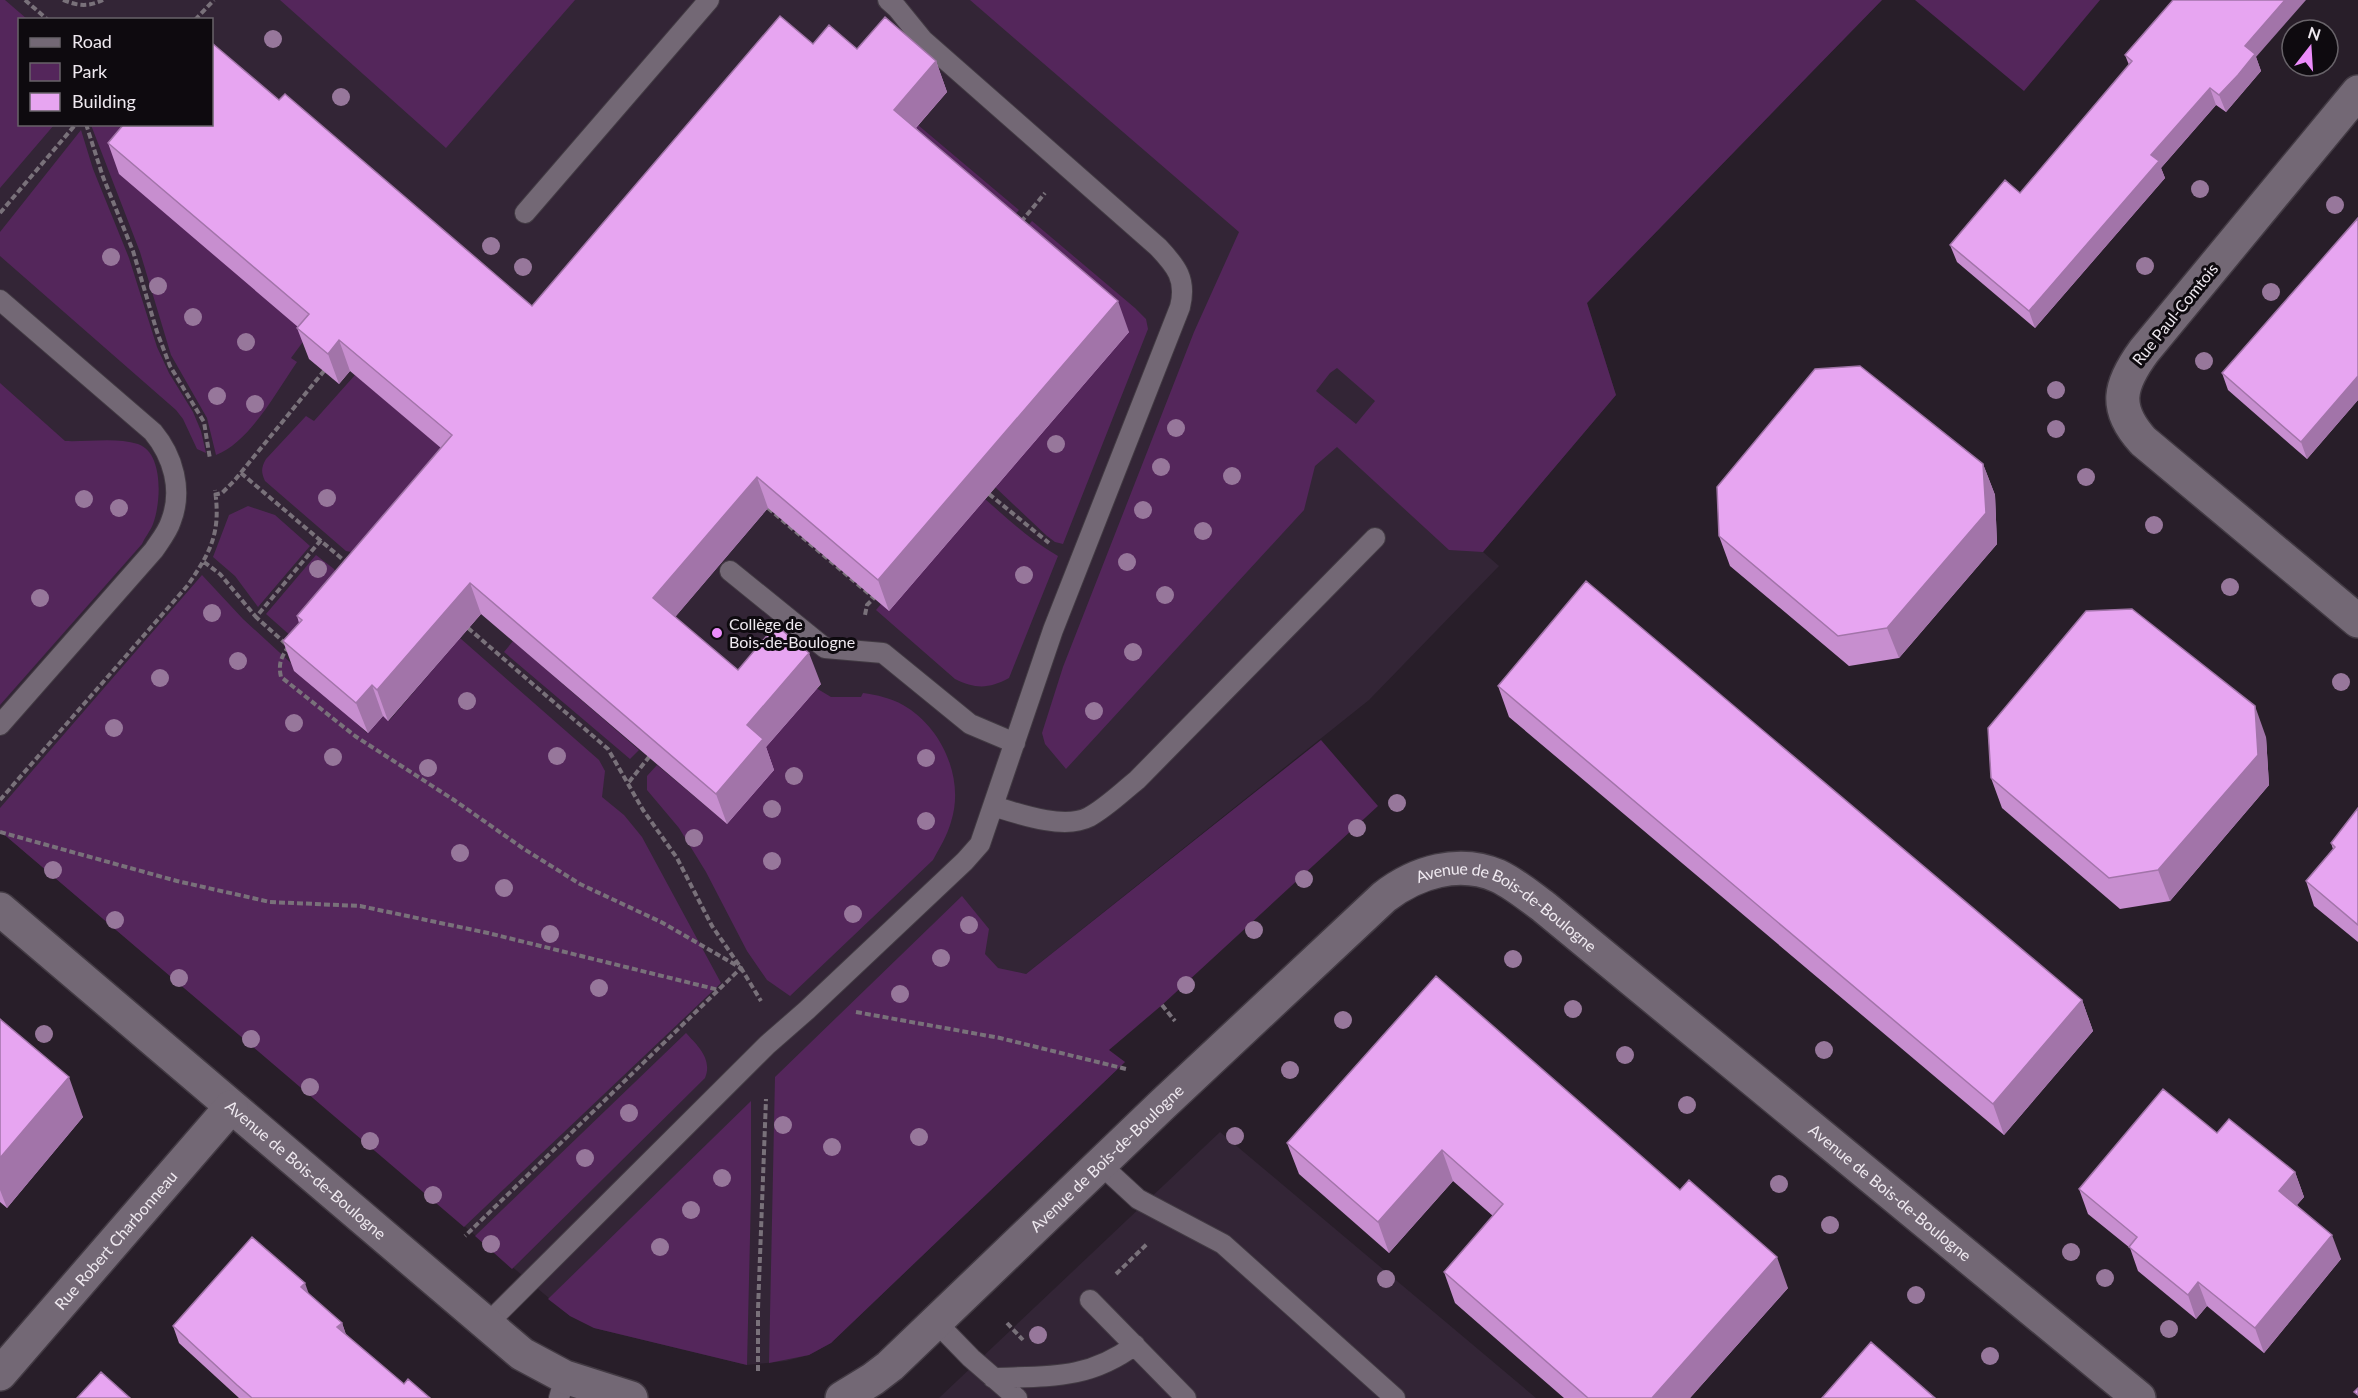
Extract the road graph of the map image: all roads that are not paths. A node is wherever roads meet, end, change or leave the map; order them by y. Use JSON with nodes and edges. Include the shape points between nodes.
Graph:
{"nodes":[{"id":1,"x":709,"y":0,"type":"edge"},
{"id":2,"x":888,"y":0,"type":"edge"},
{"id":3,"x":2358,"y":92,"type":"edge"},
{"id":4,"x":525,"y":213,"type":"dead end"},
{"id":5,"x":0,"y":300,"type":"edge"},
{"id":6,"x":1375,"y":538,"type":"dead end"},
{"id":7,"x":730,"y":570,"type":"dead end"},
{"id":8,"x":2358,"y":621,"type":"edge"},
{"id":9,"x":0,"y":725,"type":"edge"},
{"id":10,"x":1015,"y":743,"type":"junction"},
{"id":11,"x":993,"y":807,"type":"junction"},
{"id":12,"x":0,"y":909,"type":"edge"},
{"id":13,"x":231,"y":1107,"type":"junction"},
{"id":14,"x":1100,"y":1164,"type":"junction"},
{"id":15,"x":1090,"y":1300,"type":"road end"},
{"id":16,"x":935,"y":1321,"type":"junction"},
{"id":17,"x":486,"y":1325,"type":"junction"},
{"id":18,"x":1135,"y":1346,"type":"junction"},
{"id":19,"x":0,"y":1374,"type":"edge"},
{"id":20,"x":993,"y":1378,"type":"junction"},
{"id":21,"x":562,"y":1388,"type":"edge"},
{"id":22,"x":631,"y":1398,"type":"edge"},
{"id":23,"x":842,"y":1398,"type":"edge"},
{"id":24,"x":1017,"y":1398,"type":"edge"},
{"id":25,"x":1186,"y":1398,"type":"edge"},
{"id":26,"x":1395,"y":1398,"type":"edge"},
{"id":27,"x":2139,"y":1398,"type":"edge"}],
"edges":[{"from":1,"to":4,"type":"lane"},
{"from":2,"to":10,"type":"lane","via":[[923,40],[1158,247],[1175,265],[1182,282],[1180,307],[1053,630]]},
{"from":3,"to":8,"type":"street","name":"Rue Paul-Comtois","via":[[2144,351],[2129,371],[2122,396],[2128,421],[2143,441]]},
{"from":5,"to":9,"type":"lane","via":[[153,432],[172,464],[176,494],[172,521],[154,550]]},
{"from":6,"to":11,"type":"lane","via":[[1137,780],[1107,805],[1087,818],[1060,821]]},
{"from":7,"to":10,"type":"lane","via":[[825,648],[883,653],[970,724]]},
{"from":10,"to":11,"type":"lane"},
{"from":11,"to":17,"type":"lane","via":[[980,844],[965,861],[760,1052]]},
{"from":12,"to":13,"type":"street","name":"Avenue de Bois-de-Boulogne"},
{"from":13,"to":17,"type":"street","name":"Avenue de Bois-de-Boulogne"},
{"from":13,"to":19,"type":"street","name":"Rue Robert Charbonneau"},
{"from":14,"to":16,"type":"street","name":"Avenue de Bois-de-Boulogne"},
{"from":14,"to":26,"type":"lane","via":[[1138,1199],[1223,1244]]},
{"from":14,"to":27,"type":"street","name":"Avenue de Bois-de-Boulogne","via":[[1398,886],[1446,869],[1480,871],[1511,884],[1544,908]]},
{"from":15,"to":18,"type":"lane"},
{"from":16,"to":20,"type":"lane"},
{"from":16,"to":23,"type":"street","name":"Avenue de Bois-de-Boulogne","via":[[882,1373]]},
{"from":17,"to":21,"type":"street","name":"Avenue de Bois-de-Boulogne"},
{"from":18,"to":20,"type":"lane","via":[[1105,1364],[1077,1374]]},
{"from":18,"to":25,"type":"lane"},
{"from":20,"to":24,"type":"lane"},
{"from":21,"to":22,"type":"street","name":"Avenue de Bois-de-Boulogne"}]}
